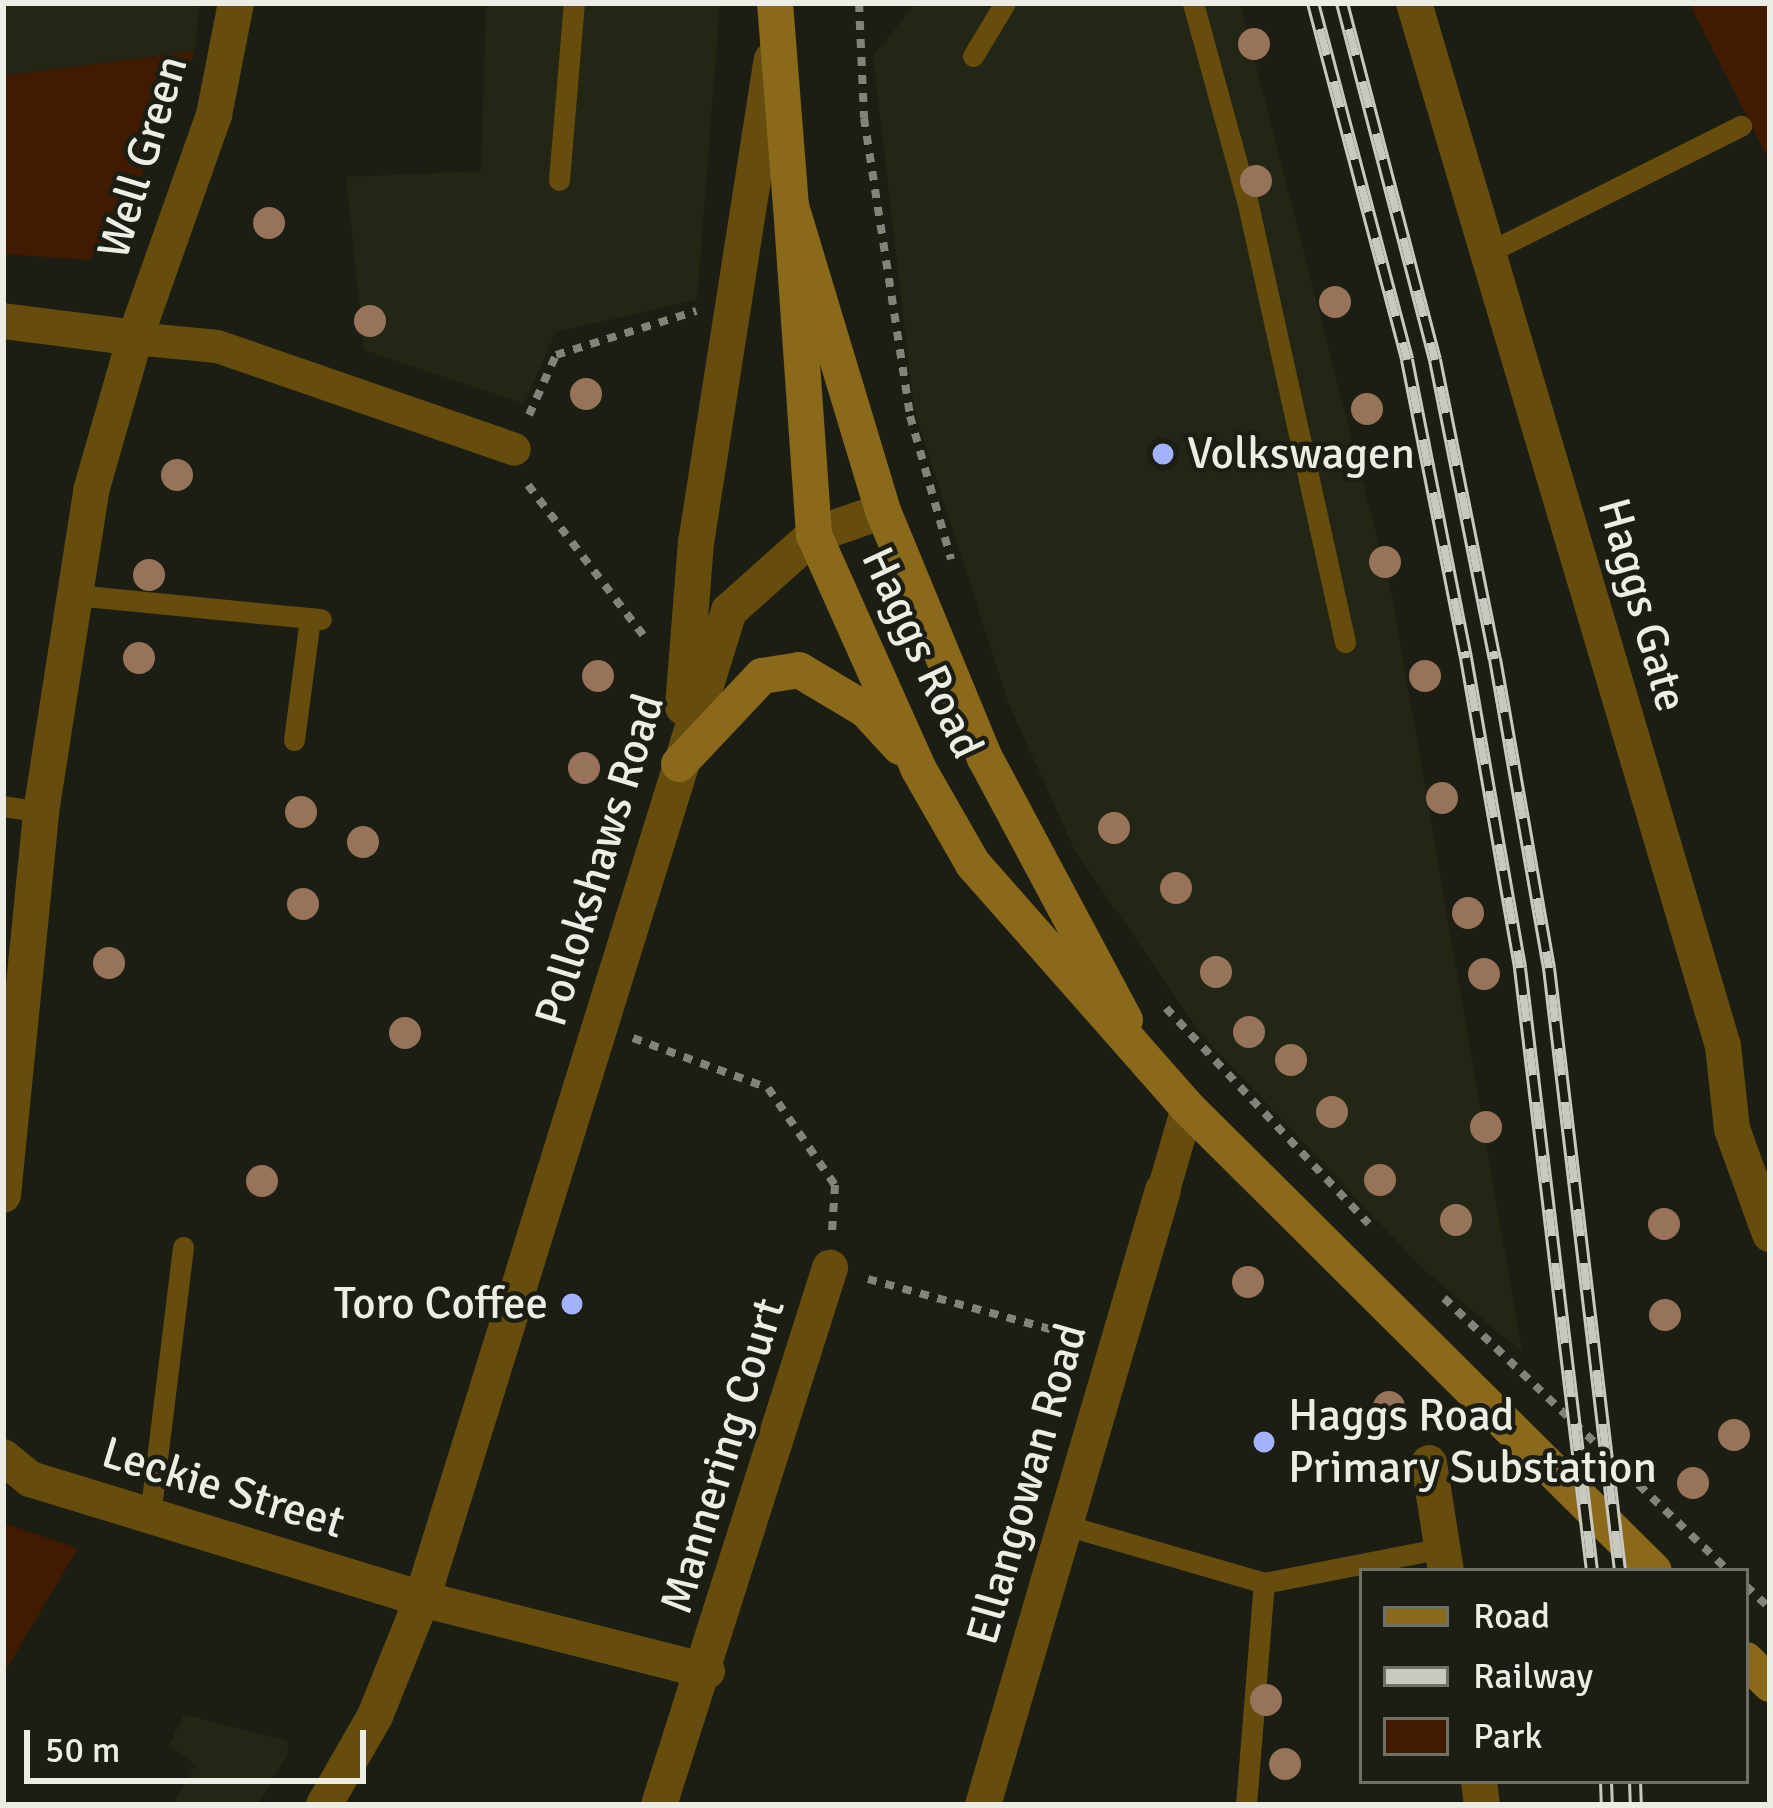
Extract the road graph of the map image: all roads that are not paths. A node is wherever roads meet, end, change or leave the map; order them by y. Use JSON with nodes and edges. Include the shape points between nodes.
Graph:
{"nodes":[{"id":1,"x":236,"y":3,"type":"edge"},
{"id":2,"x":574,"y":3,"type":"edge"},
{"id":3,"x":775,"y":3,"type":"edge"},
{"id":4,"x":1005,"y":3,"type":"edge"},
{"id":5,"x":1192,"y":3,"type":"edge"},
{"id":6,"x":1414,"y":3,"type":"edge"},
{"id":7,"x":773,"y":50,"type":"junction"},
{"id":8,"x":973,"y":56,"type":"dead end"},
{"id":9,"x":1741,"y":126,"type":"dead end"},
{"id":10,"x":559,"y":180,"type":"dead end"},
{"id":11,"x":791,"y":206,"type":"junction"},
{"id":12,"x":1489,"y":252,"type":"junction"},
{"id":13,"x":3,"y":321,"type":"edge"},
{"id":14,"x":135,"y":338,"type":"junction"},
{"id":15,"x":514,"y":449,"type":"road end"},
{"id":16,"x":883,"y":511,"type":"junction"},
{"id":17,"x":814,"y":535,"type":"junction"},
{"id":18,"x":75,"y":595,"type":"junction"},
{"id":19,"x":1345,"y":642,"type":"dead end"},
{"id":20,"x":294,"y":740,"type":"dead end"},
{"id":21,"x":679,"y":764,"type":"junction"},
{"id":22,"x":919,"y":768,"type":"junction"},
{"id":23,"x":3,"y":806,"type":"edge"},
{"id":24,"x":41,"y":812,"type":"junction"},
{"id":25,"x":1150,"y":1065,"type":"junction"},
{"id":26,"x":1187,"y":1107,"type":"junction"},
{"id":27,"x":1163,"y":1190,"type":"joint"},
{"id":28,"x":3,"y":1195,"type":"edge"},
{"id":29,"x":1770,"y":1234,"type":"edge"},
{"id":30,"x":183,"y":1247,"type":"dead end"},
{"id":31,"x":830,"y":1268,"type":"road end"},
{"id":32,"x":3,"y":1457,"type":"edge"},
{"id":33,"x":1429,"y":1463,"type":"dead end"},
{"id":34,"x":150,"y":1516,"type":"junction"},
{"id":35,"x":1065,"y":1525,"type":"junction"},
{"id":36,"x":1444,"y":1560,"type":"edge"},
{"id":37,"x":1381,"y":1568,"type":"edge"},
{"id":38,"x":1651,"y":1568,"type":"edge"},
{"id":39,"x":1359,"y":1571,"type":"edge"},
{"id":40,"x":1264,"y":1583,"type":"junction"},
{"id":41,"x":422,"y":1599,"type":"junction"},
{"id":42,"x":707,"y":1671,"type":"junction"},
{"id":43,"x":324,"y":1805,"type":"edge"},
{"id":44,"x":659,"y":1805,"type":"edge"},
{"id":45,"x":983,"y":1805,"type":"edge"},
{"id":46,"x":1246,"y":1805,"type":"edge"}],
"edges":[{"from":1,"to":14,"type":"street","name":"Well Green","via":[[214,115]]},
{"from":2,"to":10,"type":"lane"},
{"from":3,"to":7,"type":"main road"},
{"from":4,"to":8,"type":"lane"},
{"from":5,"to":19,"type":"lane","via":[[1247,200]]},
{"from":6,"to":12,"type":"street","name":"Haggs Gate"},
{"from":7,"to":11,"type":"main road"},
{"from":7,"to":21,"type":"street","via":[[696,543]]},
{"from":9,"to":12,"type":"lane"},
{"from":11,"to":16,"type":"main road"},
{"from":11,"to":17,"type":"main road","name":"Haggs Road"},
{"from":12,"to":29,"type":"street","name":"Haggs Gate","via":[[1723,1046],[1732,1129]]},
{"from":13,"to":14,"type":"street"},
{"from":14,"to":15,"type":"street","via":[[217,346]]},
{"from":14,"to":18,"type":"street","name":"Well Green","via":[[91,491]]},
{"from":16,"to":17,"type":"street","name":"Pollokshaws Road"},
{"from":16,"to":25,"type":"main road","name":"Haggs Road","via":[[985,758]]},
{"from":17,"to":21,"type":"street","name":"Pollokshaws Road","via":[[729,611]]},
{"from":17,"to":22,"type":"main road","name":"Haggs Road"},
{"from":18,"to":20,"type":"lane","via":[[316,619]]},
{"from":18,"to":24,"type":"street","name":"Well Green"},
{"from":21,"to":22,"type":"main road","via":[[762,676],[799,670],[866,710]]},
{"from":21,"to":41,"type":"street","name":"Pollokshaws Road"},
{"from":22,"to":25,"type":"main road","name":"Haggs Road","via":[[973,864],[1016,920]]},
{"from":23,"to":24,"type":"lane"},
{"from":24,"to":28,"type":"street","name":"Well Green"},
{"from":25,"to":26,"type":"main road","name":"Haggs Road"},
{"from":26,"to":27,"type":"street"},
{"from":26,"to":38,"type":"main road","name":"Haggs Road"},
{"from":27,"to":35,"type":"street","name":"Ellangowan Road"},
{"from":30,"to":34,"type":"lane"},
{"from":31,"to":42,"type":"street","name":"Mannering Court"},
{"from":32,"to":34,"type":"street","name":"Leckie Street","via":[[30,1479]]},
{"from":33,"to":36,"type":"street"},
{"from":34,"to":41,"type":"street","name":"Leckie Street"},
{"from":35,"to":40,"type":"lane"},
{"from":35,"to":45,"type":"street","name":"Ellangowan Road"},
{"from":36,"to":37,"type":"lane"},
{"from":39,"to":40,"type":"lane"},
{"from":40,"to":46,"type":"lane"},
{"from":41,"to":42,"type":"street","name":"Mannering Court"},
{"from":41,"to":43,"type":"street","name":"Pollokshaws Road","via":[[375,1716]]},
{"from":42,"to":44,"type":"street","name":"Mannering Court"}]}
